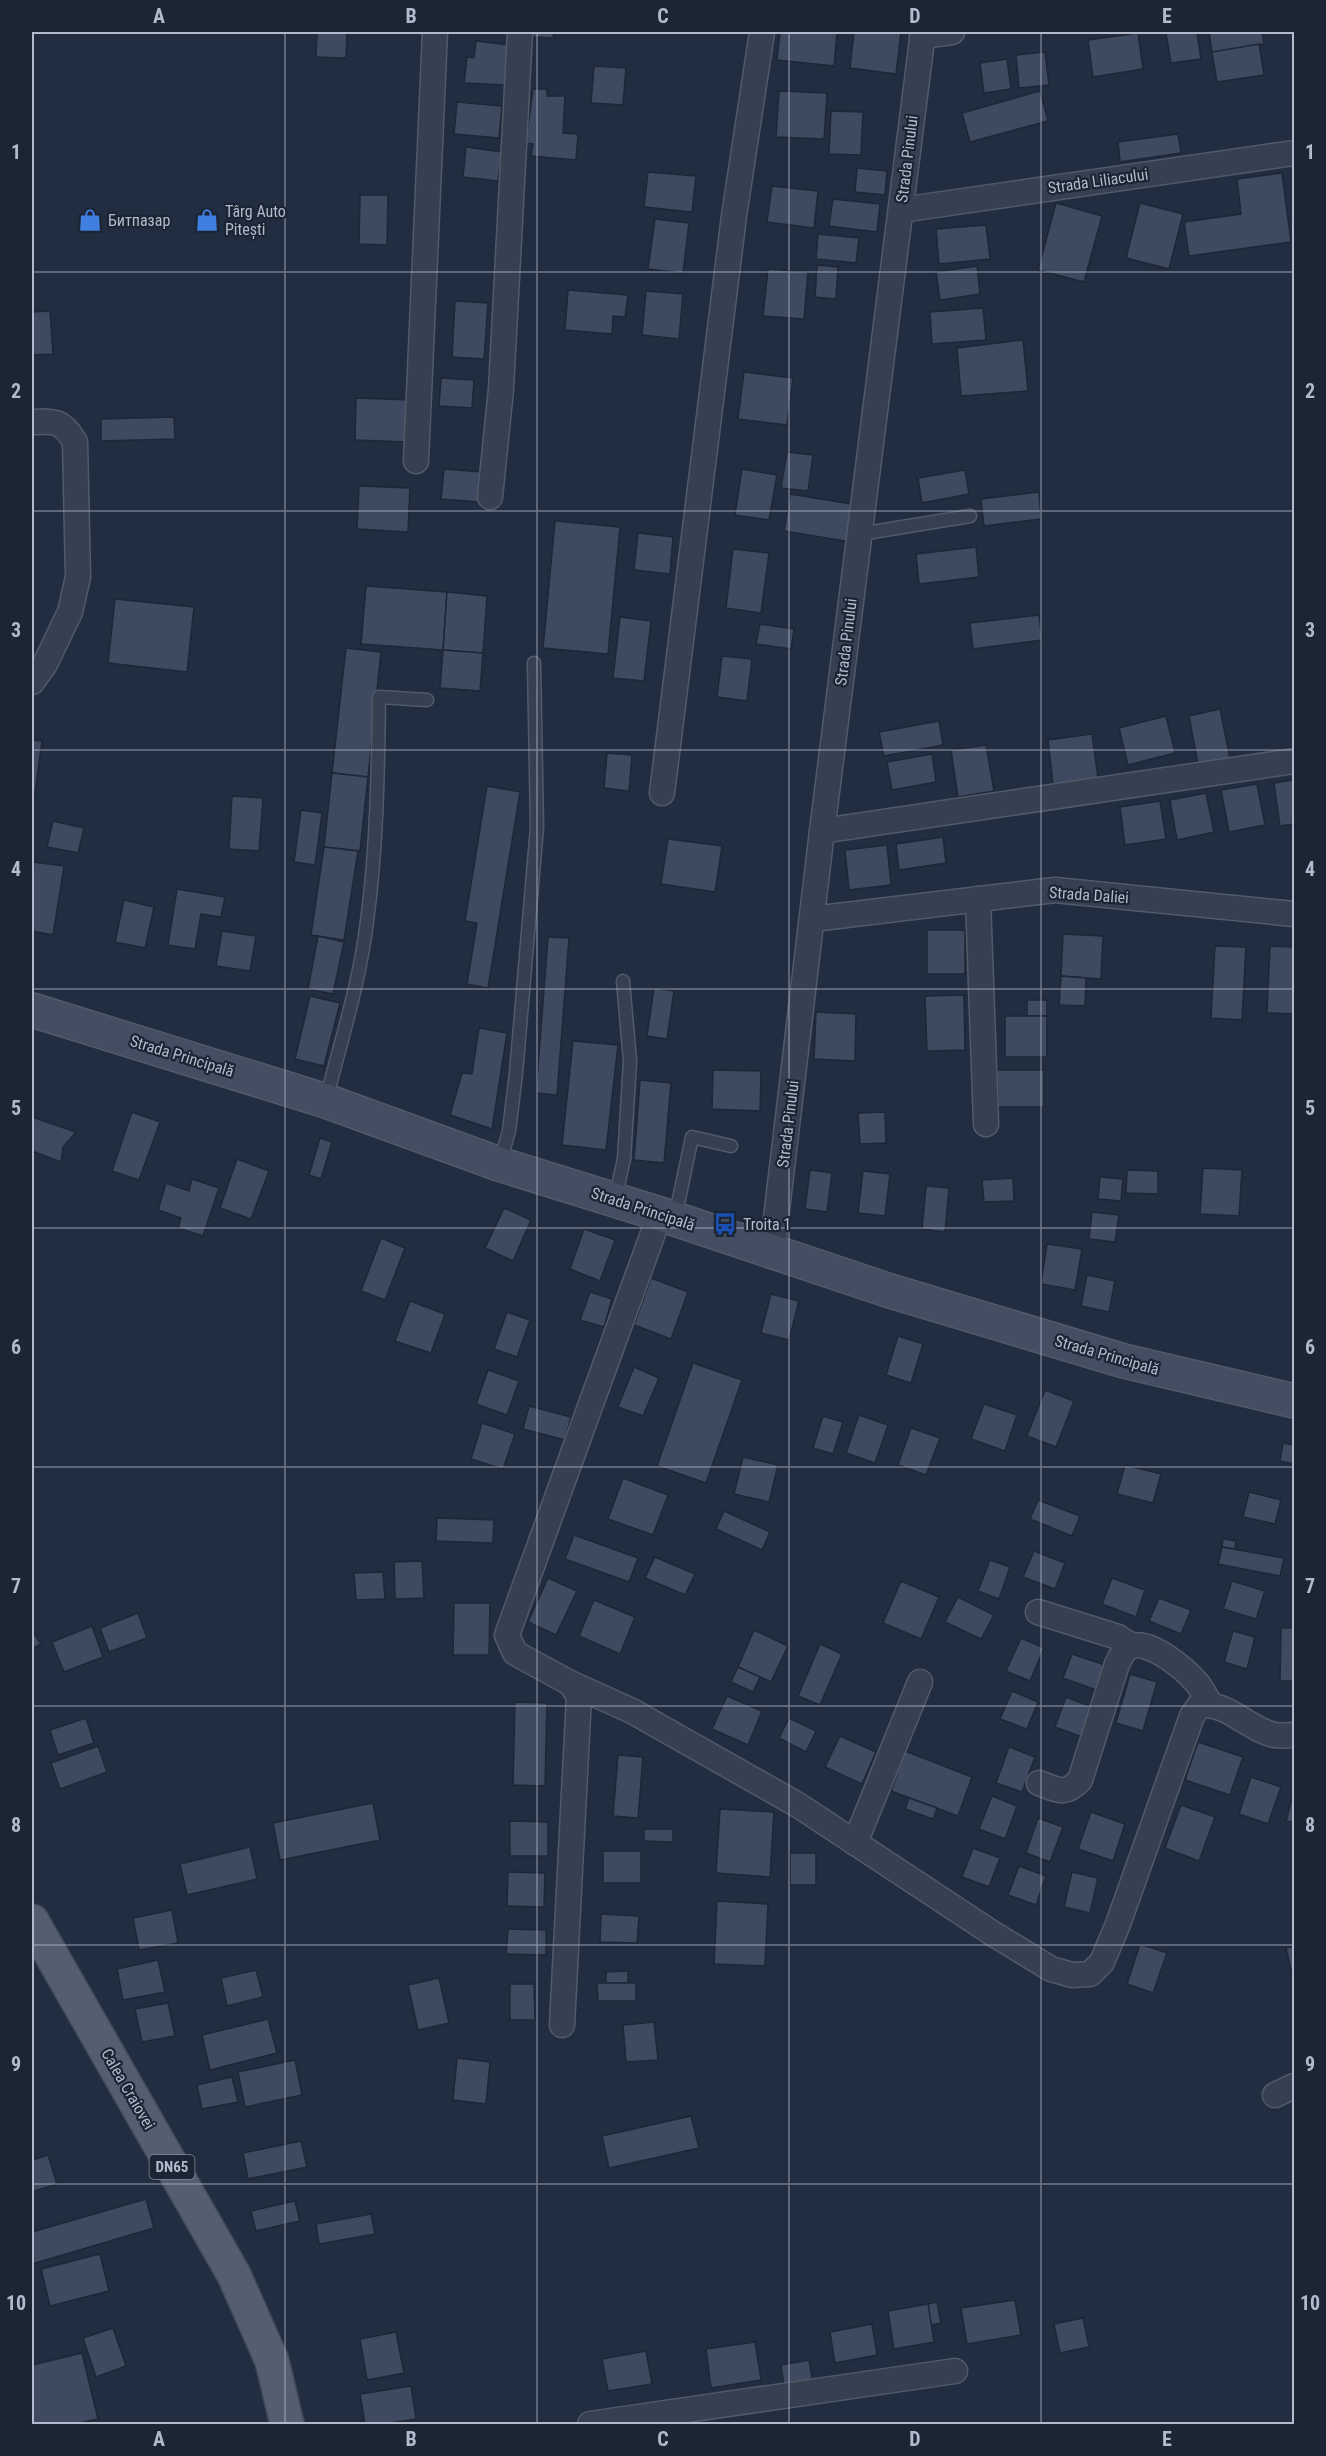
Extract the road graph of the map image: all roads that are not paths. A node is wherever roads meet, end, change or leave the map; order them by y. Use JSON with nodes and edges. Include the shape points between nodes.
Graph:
{"nodes":[{"id":1,"x":435,"y":32,"type":"edge"},
{"id":2,"x":520,"y":32,"type":"edge"},
{"id":3,"x":762,"y":32,"type":"edge"},
{"id":4,"x":952,"y":32,"type":"edge"},
{"id":5,"x":922,"y":34,"type":"edge"},
{"id":6,"x":1294,"y":153,"type":"edge"},
{"id":7,"x":901,"y":210,"type":"junction"},
{"id":8,"x":32,"y":422,"type":"edge"},
{"id":9,"x":416,"y":460,"type":"dead end"},
{"id":10,"x":490,"y":497,"type":"dead end"},
{"id":11,"x":970,"y":516,"type":"dead end"},
{"id":12,"x":860,"y":534,"type":"junction"},
{"id":13,"x":534,"y":663,"type":"dead end"},
{"id":14,"x":32,"y":682,"type":"edge"},
{"id":15,"x":427,"y":700,"type":"dead end"},
{"id":16,"x":1294,"y":761,"type":"edge"},
{"id":17,"x":662,"y":793,"type":"dead end"},
{"id":18,"x":822,"y":831,"type":"junction"},
{"id":19,"x":978,"y":900,"type":"junction"},
{"id":20,"x":1294,"y":914,"type":"edge"},
{"id":21,"x":813,"y":919,"type":"junction"},
{"id":22,"x":623,"y":981,"type":"dead end"},
{"id":23,"x":32,"y":1010,"type":"edge"},
{"id":24,"x":326,"y":1101,"type":"junction"},
{"id":25,"x":986,"y":1124,"type":"dead end"},
{"id":26,"x":731,"y":1146,"type":"dead end"},
{"id":27,"x":500,"y":1164,"type":"junction"},
{"id":28,"x":615,"y":1200,"type":"junction"},
{"id":29,"x":668,"y":1216,"type":"junction"},
{"id":30,"x":772,"y":1252,"type":"junction"},
{"id":31,"x":1294,"y":1401,"type":"edge"},
{"id":32,"x":1038,"y":1612,"type":"dead end"},
{"id":33,"x":1132,"y":1646,"type":"junction"},
{"id":34,"x":920,"y":1682,"type":"dead end"},
{"id":35,"x":570,"y":1683,"type":"junction"},
{"id":36,"x":1210,"y":1704,"type":"junction"},
{"id":37,"x":1294,"y":1735,"type":"edge"},
{"id":38,"x":1039,"y":1784,"type":"dead end"},
{"id":39,"x":855,"y":1843,"type":"junction"},
{"id":40,"x":32,"y":1921,"type":"edge"},
{"id":41,"x":562,"y":2025,"type":"dead end"},
{"id":42,"x":955,"y":2371,"type":"dead end"},
{"id":43,"x":287,"y":2424,"type":"edge"},
{"id":44,"x":590,"y":2424,"type":"edge"}],
"edges":[{"from":1,"to":9,"type":"street"},
{"from":2,"to":10,"type":"street","via":[[501,389]]},
{"from":3,"to":17,"type":"street","via":[[734,216]]},
{"from":4,"to":5,"type":"street"},
{"from":5,"to":7,"type":"street","name":"Strada Pinului"},
{"from":6,"to":7,"type":"street","name":"Strada Liliacului"},
{"from":7,"to":12,"type":"street","name":"Strada Pinului"},
{"from":8,"to":14,"type":"street","via":[[53,421],[66,427],[75,442],[78,577],[70,612]]},
{"from":11,"to":12,"type":"lane"},
{"from":12,"to":18,"type":"street","name":"Strada Pinului"},
{"from":13,"to":27,"type":"lane","via":[[537,827],[510,1131]]},
{"from":15,"to":24,"type":"lane","via":[[379,697],[378,795],[367,922],[350,1010]]},
{"from":16,"to":18,"type":"street"},
{"from":18,"to":21,"type":"street","name":"Strada Pinului"},
{"from":19,"to":20,"type":"street","name":"Strada Daliei","via":[[1055,890]]},
{"from":19,"to":21,"type":"street","name":"Strada Daliei"},
{"from":19,"to":25,"type":"street"},
{"from":21,"to":30,"type":"street","name":"Strada Pinului"},
{"from":22,"to":28,"type":"lane","via":[[630,1061],[624,1159]]},
{"from":23,"to":24,"type":"main road","name":"Strada Principală"},
{"from":24,"to":27,"type":"main road","name":"Strada Principală"},
{"from":26,"to":29,"type":"lane","via":[[692,1137]]},
{"from":27,"to":28,"type":"main road","name":"Strada Principală"},
{"from":28,"to":29,"type":"main road","name":"Strada Principală"},
{"from":29,"to":30,"type":"main road","name":"Strada Principală"},
{"from":29,"to":35,"type":"street","via":[[507,1635],[515,1653]]},
{"from":30,"to":31,"type":"main road","name":"Strada Principală","via":[[1124,1361]]},
{"from":32,"to":33,"type":"street","via":[[1118,1637]]},
{"from":33,"to":36,"type":"street","via":[[1144,1646],[1181,1667]]},
{"from":33,"to":38,"type":"street","via":[[1117,1664],[1080,1780],[1071,1789],[1060,1791]]},
{"from":34,"to":39,"type":"street"},
{"from":35,"to":39,"type":"street","via":[[653,1723],[798,1805]]},
{"from":35,"to":41,"type":"street","via":[[579,1696]]},
{"from":36,"to":37,"type":"street","via":[[1275,1735]]},
{"from":36,"to":39,"type":"street","via":[[1199,1706],[1192,1716],[1118,1924],[1102,1962],[1090,1974],[1072,1975],[1051,1969]]},
{"from":40,"to":43,"type":"main road","name":"Calea Craiovei","number":"DN65","via":[[234,2275],[272,2361]]},
{"from":42,"to":44,"type":"street"}]}
